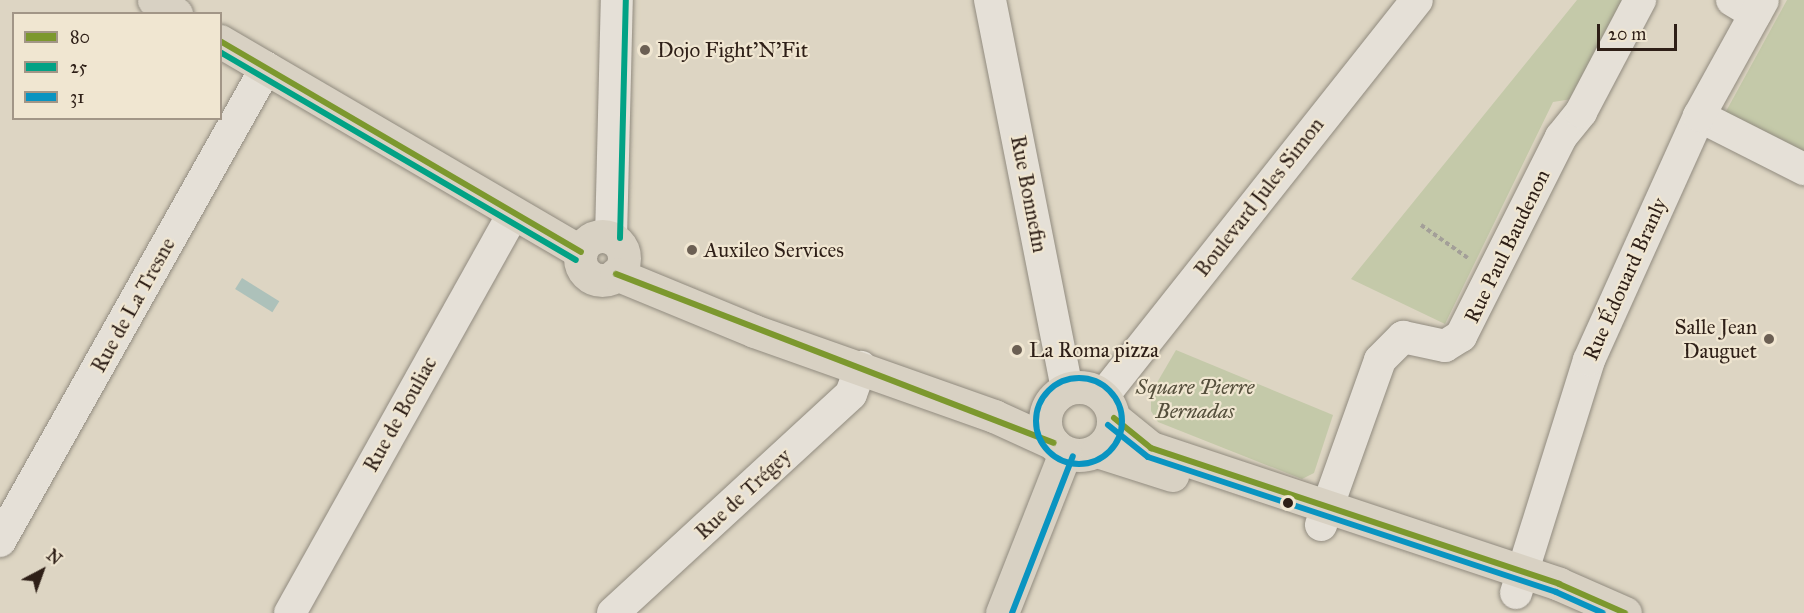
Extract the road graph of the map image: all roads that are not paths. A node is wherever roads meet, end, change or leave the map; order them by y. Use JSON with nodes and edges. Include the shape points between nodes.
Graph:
{"nodes":[{"id":1,"x":154,"y":0,"type":"edge"},
{"id":2,"x":616,"y":0,"type":"edge"},
{"id":3,"x":990,"y":0,"type":"edge"},
{"id":4,"x":1417,"y":0,"type":"edge"},
{"id":5,"x":1640,"y":0,"type":"edge"},
{"id":6,"x":1750,"y":5,"type":"edge"},
{"id":7,"x":173,"y":12,"type":"edge"},
{"id":8,"x":222,"y":42,"type":"edge"},
{"id":9,"x":266,"y":68,"type":"junction"},
{"id":10,"x":1699,"y":116,"type":"junction"},
{"id":11,"x":1804,"y":169,"type":"edge"},
{"id":12,"x":512,"y":215,"type":"junction"},
{"id":13,"x":611,"y":238,"type":"junction"},
{"id":14,"x":580,"y":252,"type":"junction"},
{"id":15,"x":616,"y":274,"type":"junction"},
{"id":16,"x":861,"y":367,"type":"junction"},
{"id":17,"x":1058,"y":397,"type":"junction"},
{"id":18,"x":1108,"y":407,"type":"junction"},
{"id":19,"x":994,"y":416,"type":"junction"},
{"id":20,"x":1072,"y":449,"type":"junction"},
{"id":21,"x":1323,"y":515,"type":"junction"},
{"id":22,"x":0,"y":542,"type":"edge"},
{"id":23,"x":1519,"y":583,"type":"junction"},
{"id":24,"x":290,"y":613,"type":"edge"},
{"id":25,"x":613,"y":613,"type":"edge"},
{"id":26,"x":1002,"y":613,"type":"edge"},
{"id":27,"x":1577,"y":613,"type":"edge"},
{"id":28,"x":1624,"y":613,"type":"edge"}],
"edges":[{"from":1,"to":7,"type":"main road"},
{"from":2,"to":13,"type":"street"},
{"from":3,"to":17,"type":"street","name":"Rue Bonnefin"},
{"from":4,"to":18,"type":"street","name":"Boulevard Jules Simon"},
{"from":5,"to":21,"type":"street","name":"Rue Paul Baudenon","via":[[1454,344],[1403,337],[1389,346],[1365,396]]},
{"from":6,"to":10,"type":"street","name":"Rue Édouard Branly"},
{"from":8,"to":9,"type":"main road"},
{"from":9,"to":12,"type":"main road"},
{"from":9,"to":22,"type":"street","name":"Rue de La Tresne"},
{"from":10,"to":11,"type":"street"},
{"from":10,"to":23,"type":"street","name":"Rue Édouard Branly","via":[[1589,360]]},
{"from":12,"to":14,"type":"main road"},
{"from":12,"to":24,"type":"street","name":"Rue de Bouliac"},
{"from":13,"to":14,"type":"main road","via":[[592,238]]},
{"from":13,"to":15,"type":"main road","via":[[624,255]]},
{"from":14,"to":15,"type":"main road","via":[[584,270],[593,278]]},
{"from":15,"to":16,"type":"main road","via":[[690,307]]},
{"from":16,"to":19,"type":"main road"},
{"from":16,"to":25,"type":"street","name":"Rue de Trégey","via":[[851,394]]},
{"from":17,"to":18,"type":"main road","via":[[1086,387]]},
{"from":17,"to":19,"type":"main road"},
{"from":17,"to":20,"type":"main road","via":[[1045,425]]},
{"from":18,"to":20,"type":"main road","via":[[1110,437]]},
{"from":18,"to":21,"type":"main road","via":[[1151,448]]},
{"from":19,"to":20,"type":"main road"},
{"from":20,"to":21,"type":"main road"},
{"from":20,"to":26,"type":"main road"},
{"from":21,"to":23,"type":"main road"},
{"from":23,"to":27,"type":"main road"},
{"from":23,"to":28,"type":"main road"}]}
